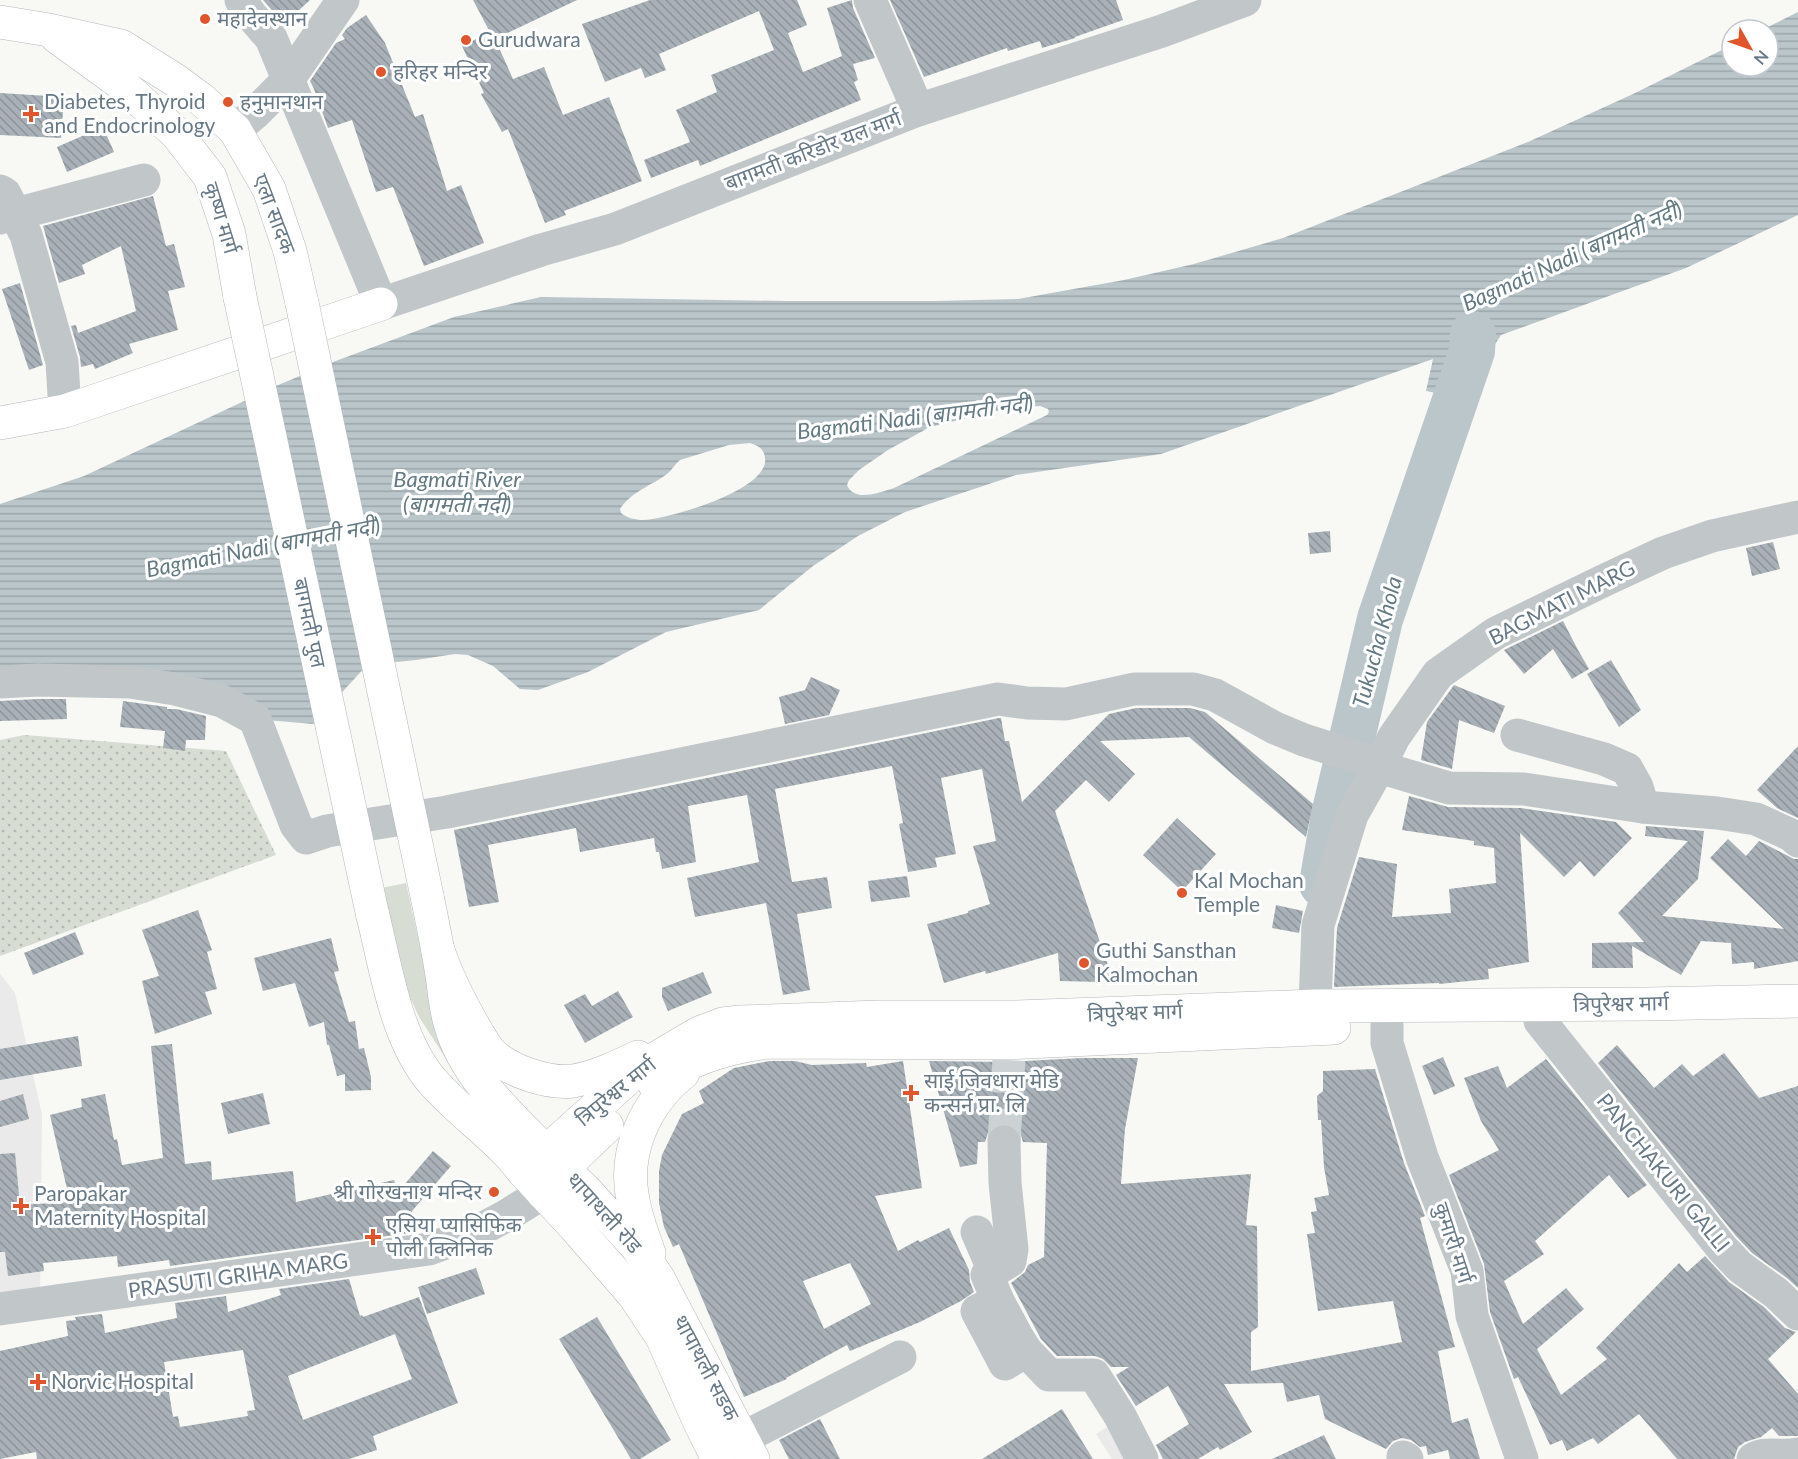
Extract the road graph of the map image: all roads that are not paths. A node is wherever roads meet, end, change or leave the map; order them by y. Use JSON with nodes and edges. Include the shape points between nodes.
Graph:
{"nodes":[{"id":1,"x":241,"y":0,"type":"edge"},
{"id":2,"x":343,"y":0,"type":"edge"},
{"id":3,"x":870,"y":0,"type":"edge"},
{"id":4,"x":1245,"y":0,"type":"edge"},
{"id":5,"x":2,"y":22,"type":"edge"},
{"id":6,"x":49,"y":30,"type":"junction"},
{"id":7,"x":288,"y":80,"type":"junction"},
{"id":8,"x":918,"y":110,"type":"junction"},
{"id":9,"x":235,"y":130,"type":"junction"},
{"id":10,"x":144,"y":180,"type":"dead end"},
{"id":11,"x":5,"y":208,"type":"edge"},
{"id":12,"x":240,"y":297,"type":"joint"},
{"id":13,"x":381,"y":304,"type":"junction"},
{"id":14,"x":65,"y":411,"type":"junction"},
{"id":15,"x":0,"y":423,"type":"edge"},
{"id":16,"x":1798,"y":517,"type":"edge"},
{"id":17,"x":0,"y":682,"type":"edge"},
{"id":18,"x":1517,"y":735,"type":"dead end"},
{"id":19,"x":1370,"y":763,"type":"junction"},
{"id":20,"x":1644,"y":807,"type":"junction"},
{"id":21,"x":1798,"y":841,"type":"edge"},
{"id":22,"x":438,"y":950,"type":"junction"},
{"id":23,"x":1798,"y":1001,"type":"edge"},
{"id":24,"x":1315,"y":1006,"type":"junction"},
{"id":25,"x":1798,"y":1019,"type":"edge"},
{"id":26,"x":1540,"y":1021,"type":"junction"},
{"id":27,"x":1387,"y":1026,"type":"junction"},
{"id":28,"x":693,"y":1050,"type":"junction"},
{"id":29,"x":1004,"y":1142,"type":"tunnel mouth"},
{"id":30,"x":544,"y":1171,"type":"junction"},
{"id":31,"x":977,"y":1232,"type":"dead end"},
{"id":32,"x":646,"y":1286,"type":"junction"},
{"id":33,"x":996,"y":1286,"type":"junction"},
{"id":34,"x":0,"y":1309,"type":"edge"},
{"id":35,"x":1798,"y":1314,"type":"edge"},
{"id":36,"x":900,"y":1357,"type":"dead end"},
{"id":37,"x":748,"y":1449,"type":"edge"},
{"id":38,"x":1798,"y":1454,"type":"edge"},
{"id":39,"x":718,"y":1459,"type":"edge"},
{"id":40,"x":1142,"y":1459,"type":"edge"},
{"id":41,"x":1522,"y":1459,"type":"edge"},
{"id":42,"x":1753,"y":1459,"type":"edge"}],
"edges":[{"from":1,"to":7,"type":"street","via":[[272,38]]},
{"from":2,"to":7,"type":"street"},
{"from":3,"to":8,"type":"street"},
{"from":4,"to":8,"type":"street","name":"बागमती करिडोर यल मार्ग"},
{"from":5,"to":6,"type":"main road","name":"एला सादक"},
{"from":6,"to":9,"type":"main road","name":"एला सादक","via":[[121,46],[176,80]]},
{"from":6,"to":12,"type":"main road","name":"कृष्ण मार्ग","via":[[123,85],[177,135],[205,170],[229,234]]},
{"from":7,"to":9,"type":"street"},
{"from":7,"to":13,"type":"street"},
{"from":8,"to":13,"type":"street","name":"बागमती करिडोर यल मार्ग","via":[[615,229]]},
{"from":9,"to":22,"type":"main road","name":"एला सादक","bridge":true,"via":[[269,189],[303,303]]},
{"from":10,"to":11,"type":"street"},
{"from":11,"to":14,"type":"street","via":[[26,236],[62,362]]},
{"from":12,"to":30,"type":"main road","name":"बागमती पुल","bridge":true,"via":[[372,912],[401,1025],[416,1059],[457,1107],[506,1151]]},
{"from":13,"to":14,"type":"main road"},
{"from":14,"to":15,"type":"main road"},
{"from":16,"to":19,"type":"street","name":"BAGMATI MARG","via":[[1712,536],[1663,553],[1496,633],[1438,674],[1394,737]]},
{"from":17,"to":19,"type":"street","via":[[130,682],[222,701],[255,719],[296,825],[306,838],[327,831],[447,813],[998,699],[1066,704],[1134,689],[1193,689],[1215,695],[1275,728]]},
{"from":18,"to":20,"type":"street","via":[[1627,769]]},
{"from":19,"to":20,"type":"street","via":[[1449,788],[1524,789]]},
{"from":19,"to":24,"type":"street","name":"BAGMATI MARG","via":[[1318,925]]},
{"from":20,"to":21,"type":"street","via":[[1756,819]]},
{"from":22,"to":28,"type":"main road","via":[[456,993],[490,1052],[519,1071],[571,1081],[657,1048]]},
{"from":22,"to":30,"type":"main road","via":[[450,1023],[464,1057],[516,1122]]},
{"from":23,"to":24,"type":"main road","name":"त्रिपुरेश्वर मार्ग"},
{"from":24,"to":28,"type":"main road","name":"त्रिपुरेश्वर मार्ग","via":[[1016,1017],[759,1020],[723,1024],[699,1033]]},
{"from":25,"to":26,"type":"main road","name":"त्रिपुरेश्वर मार्ग"},
{"from":26,"to":27,"type":"main road","name":"त्रिपुरेश्वर मार्ग"},
{"from":26,"to":35,"type":"street","name":"PANCHAKURI GALLI","via":[[1722,1248]]},
{"from":27,"to":28,"type":"main road","name":"त्रिपुरेश्वर मार्ग","via":[[1007,1051],[768,1042]]},
{"from":27,"to":41,"type":"street","name":"कुमारी मार्ग","via":[[1387,1043],[1422,1157],[1467,1271],[1472,1316]]},
{"from":28,"to":30,"type":"main road","name":"त्रिपुरेश्वर मार्ग","via":[[638,1069]]},
{"from":28,"to":32,"type":"main road","via":[[678,1077],[640,1124],[631,1156],[632,1199]]},
{"from":29,"to":33,"type":"street","via":[[1012,1249],[1010,1262]]},
{"from":30,"to":32,"type":"main road","name":"थापाथली रोड","via":[[587,1192],[638,1247]]},
{"from":30,"to":34,"type":"street","name":"PRASUTI GRIHA MARG","via":[[517,1186],[506,1216],[477,1232],[429,1249]]},
{"from":31,"to":33,"type":"street"},
{"from":32,"to":37,"type":"main road","name":"थापाथली सडक"},
{"from":32,"to":39,"type":"main road","name":"थापाथली सडक","via":[[662,1337]]},
{"from":33,"to":40,"type":"street","via":[[1026,1351],[1049,1376],[1094,1375]]},
{"from":36,"to":37,"type":"street"},
{"from":38,"to":42,"type":"street","via":[[1759,1455]]}]}
